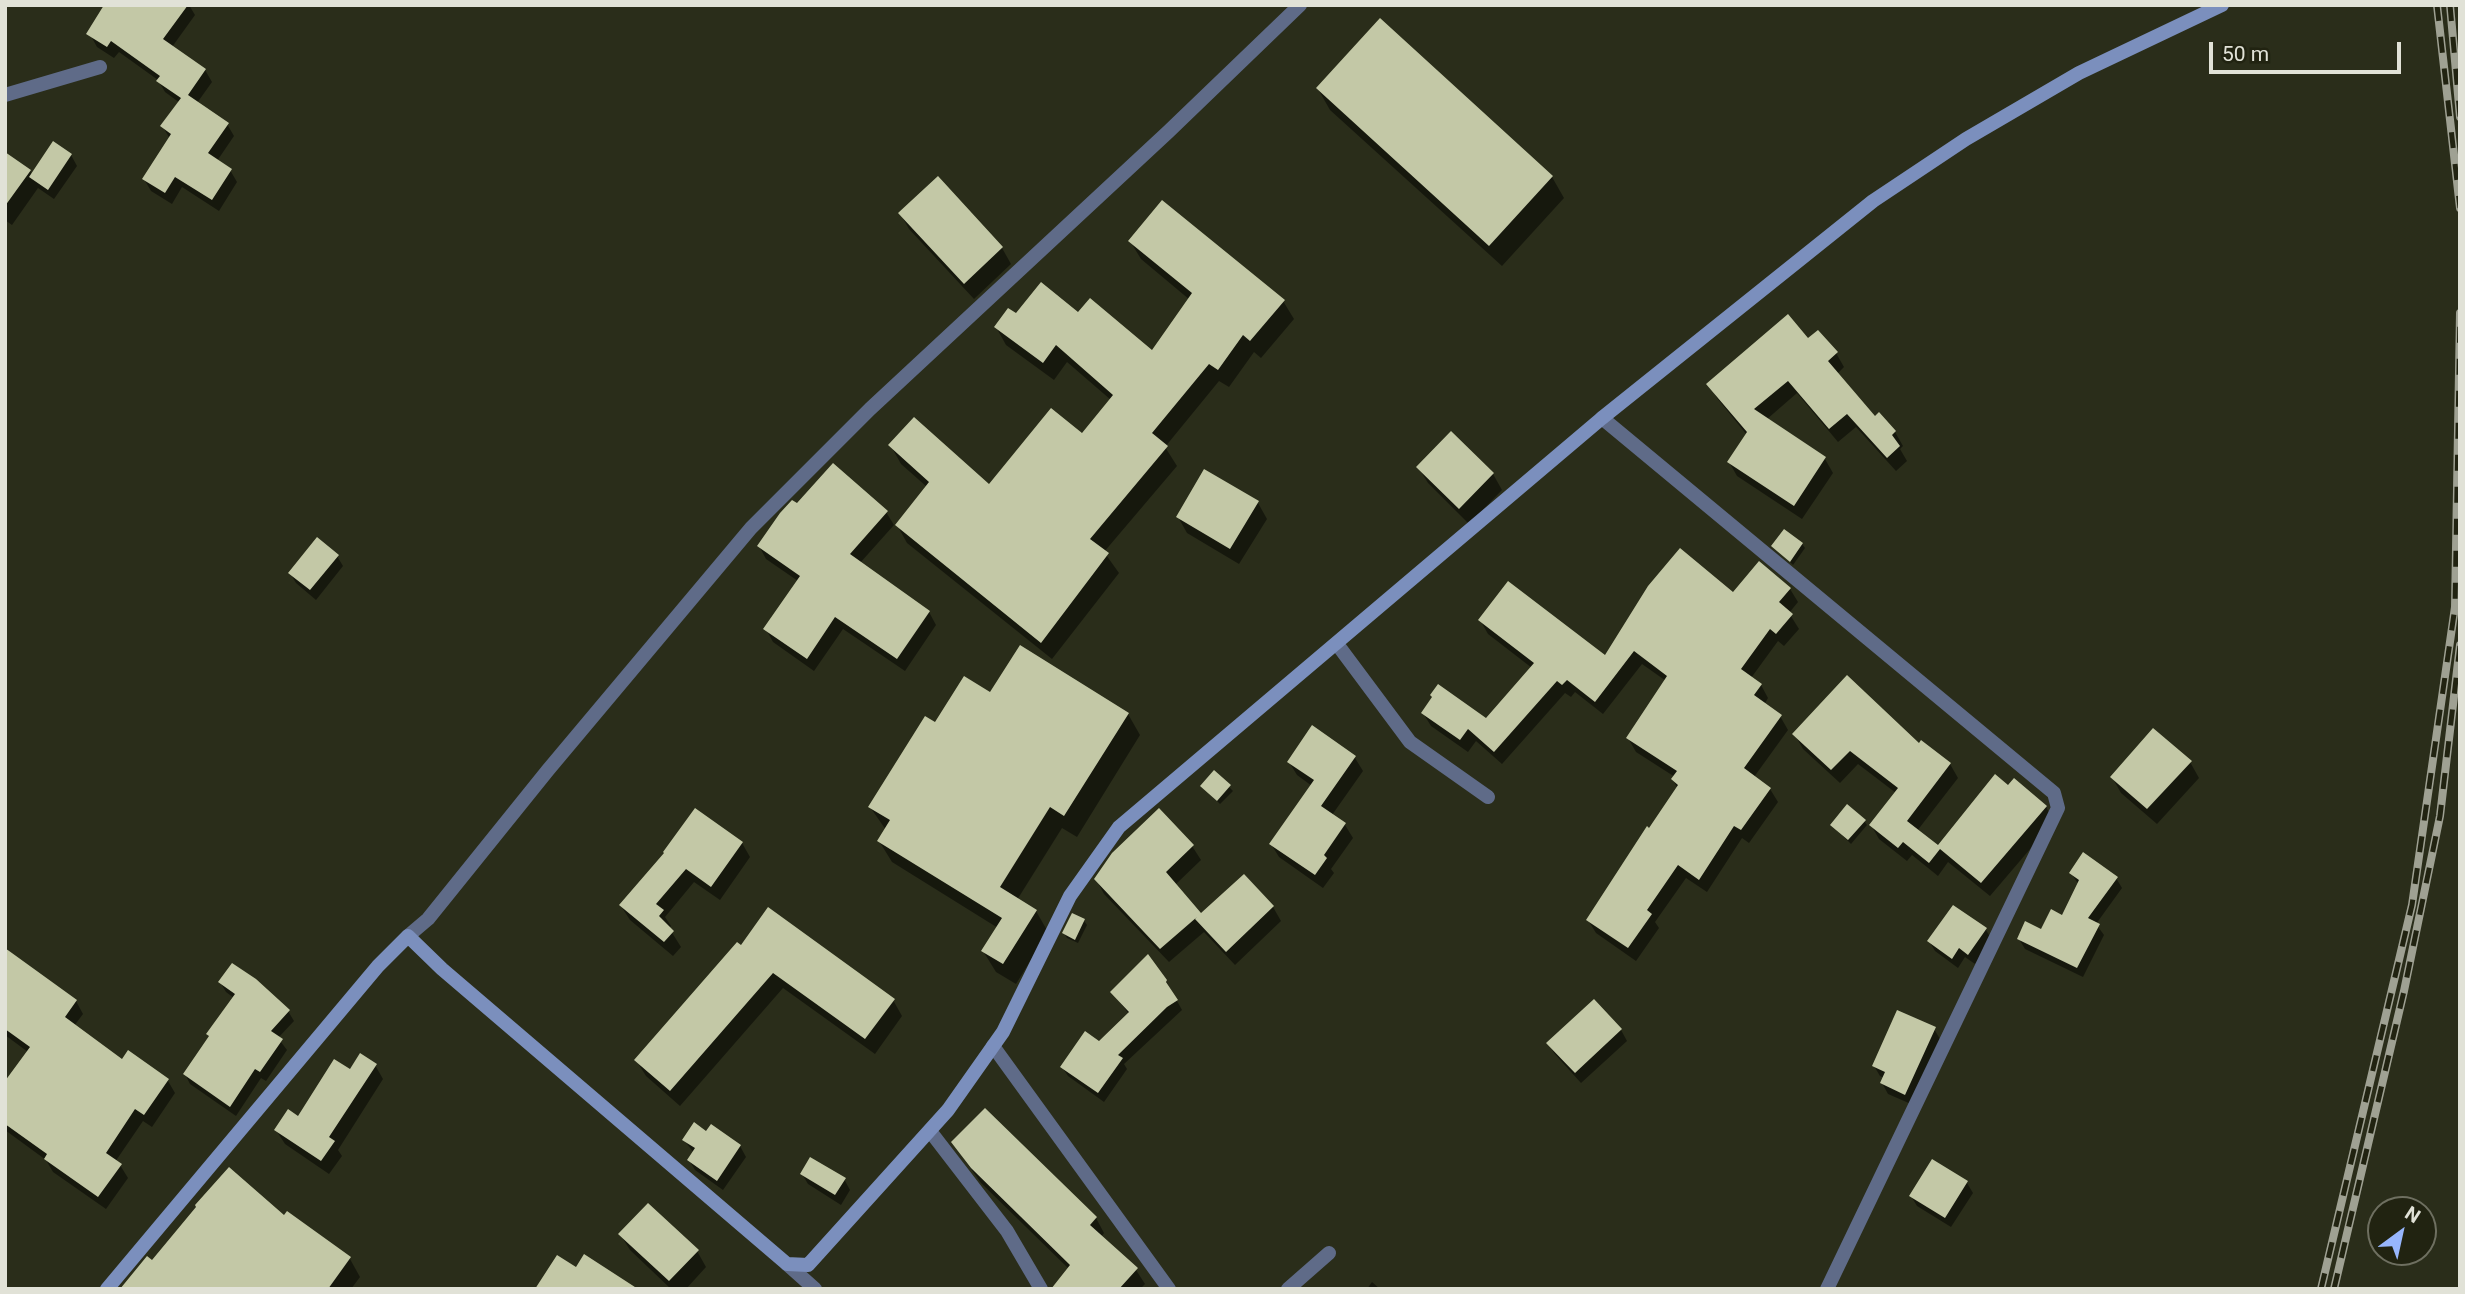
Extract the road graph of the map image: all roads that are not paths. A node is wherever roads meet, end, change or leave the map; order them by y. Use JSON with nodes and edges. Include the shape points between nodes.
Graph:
{"nodes":[{"id":1,"x":1300,"y":5,"type":"edge"},
{"id":2,"x":2222,"y":5,"type":"edge"},
{"id":3,"x":100,"y":67,"type":"dead end"},
{"id":4,"x":5,"y":95,"type":"edge"},
{"id":5,"x":1602,"y":418,"type":"junction"},
{"id":6,"x":1337,"y":644,"type":"junction"},
{"id":7,"x":1488,"y":797,"type":"dead end"},
{"id":8,"x":408,"y":936,"type":"junction"},
{"id":9,"x":993,"y":1046,"type":"junction"},
{"id":10,"x":930,"y":1131,"type":"junction"},
{"id":11,"x":1329,"y":1253,"type":"dead end"},
{"id":12,"x":787,"y":1264,"type":"junction"},
{"id":13,"x":107,"y":1289,"type":"edge"},
{"id":14,"x":815,"y":1289,"type":"edge"},
{"id":15,"x":1041,"y":1289,"type":"edge"},
{"id":16,"x":1168,"y":1289,"type":"edge"},
{"id":17,"x":1288,"y":1289,"type":"edge"},
{"id":18,"x":1828,"y":1289,"type":"edge"}],
"edges":[{"from":1,"to":8,"type":"street","via":[[870,409],[751,528],[428,919]]},
{"from":2,"to":5,"type":"street","via":[[2079,73],[1966,139],[1873,201]]},
{"from":3,"to":4,"type":"street"},
{"from":5,"to":6,"type":"street"},
{"from":5,"to":18,"type":"street","via":[[2054,793],[2058,808]]},
{"from":6,"to":7,"type":"street","via":[[1410,742]]},
{"from":6,"to":9,"type":"street","via":[[1119,827],[1070,896]]},
{"from":8,"to":12,"type":"street"},
{"from":8,"to":13,"type":"street"},
{"from":9,"to":10,"type":"street"},
{"from":9,"to":16,"type":"street"},
{"from":10,"to":12,"type":"street","via":[[808,1265]]},
{"from":10,"to":15,"type":"street","via":[[1007,1231]]},
{"from":11,"to":17,"type":"street"},
{"from":12,"to":14,"type":"street"}]}
